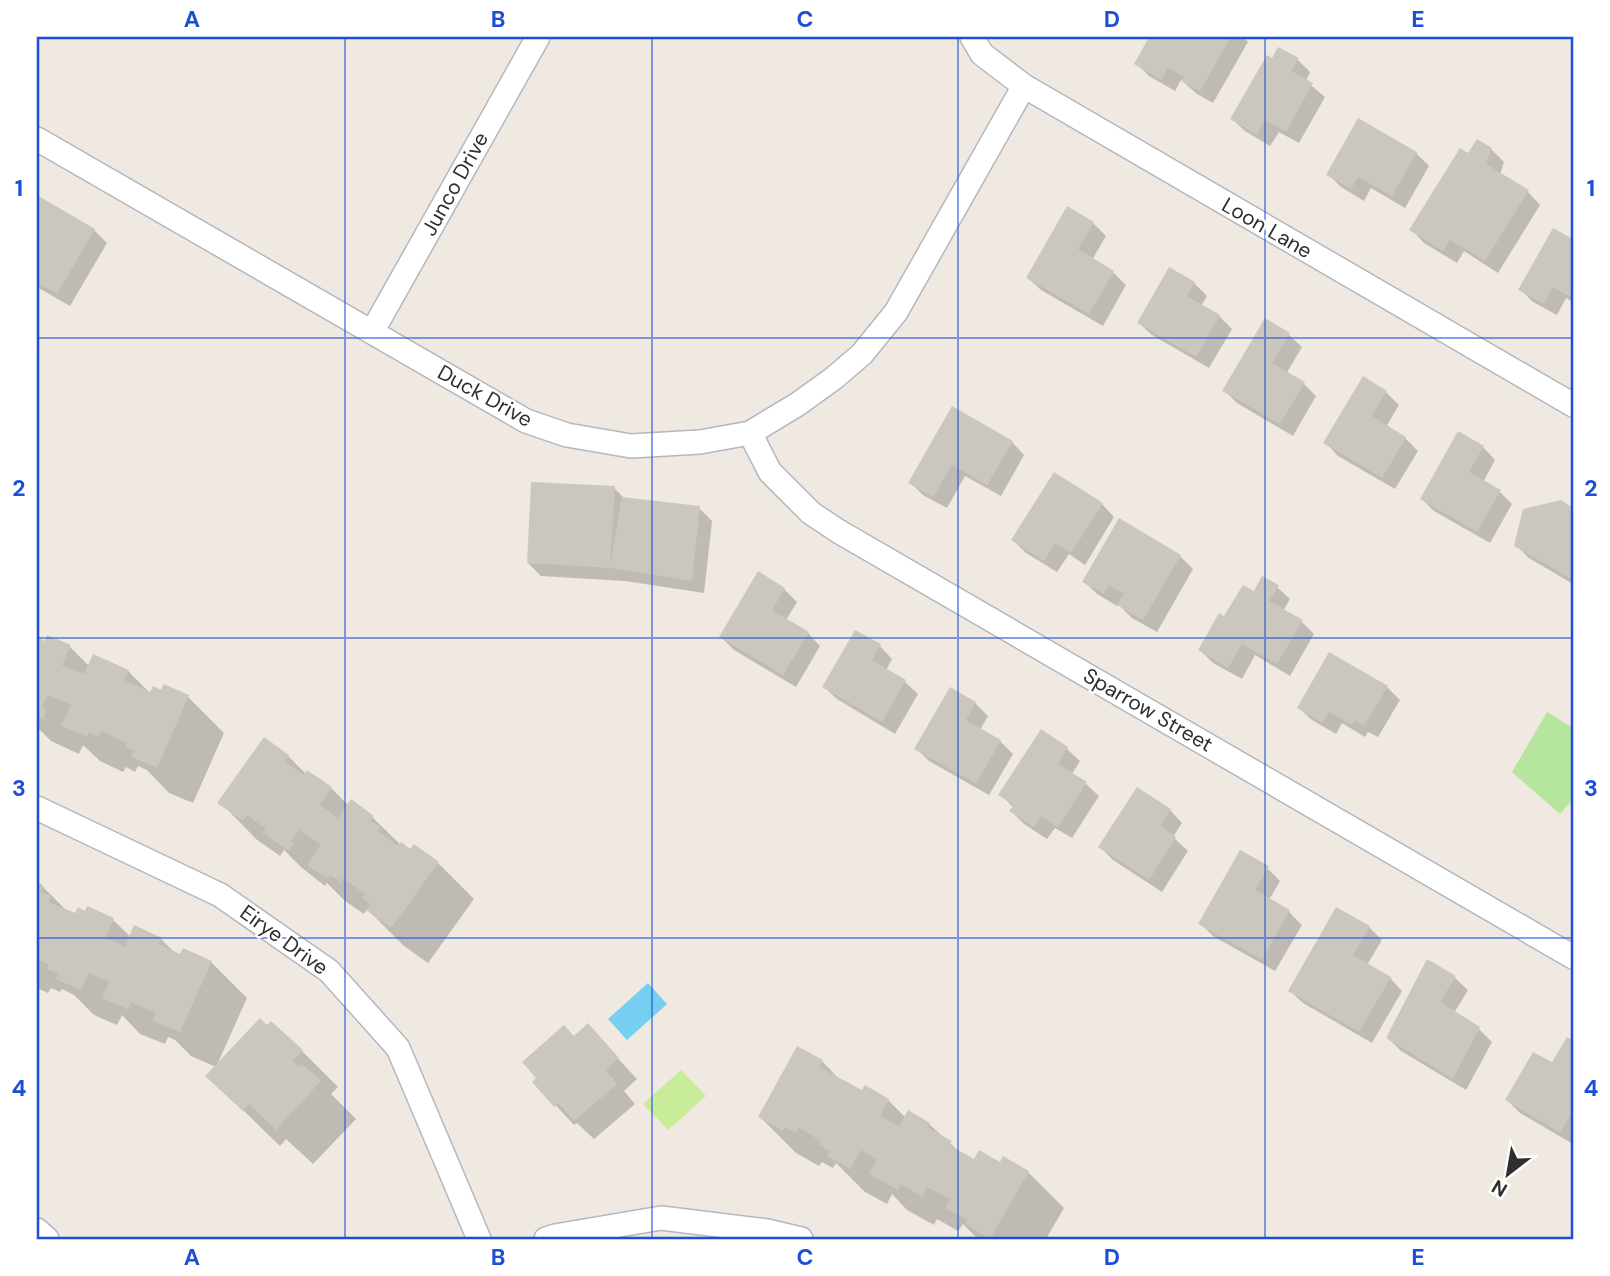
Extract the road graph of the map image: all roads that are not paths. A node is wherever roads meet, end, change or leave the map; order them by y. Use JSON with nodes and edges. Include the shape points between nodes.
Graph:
{"nodes":[{"id":1,"x":538,"y":37,"type":"edge"},
{"id":2,"x":972,"y":37,"type":"edge"},
{"id":3,"x":1024,"y":86,"type":"junction"},
{"id":4,"x":37,"y":139,"type":"edge"},
{"id":5,"x":372,"y":332,"type":"junction"},
{"id":6,"x":1573,"y":405,"type":"edge"},
{"id":7,"x":750,"y":433,"type":"junction"},
{"id":8,"x":37,"y":808,"type":"edge"},
{"id":9,"x":1573,"y":957,"type":"edge"},
{"id":10,"x":37,"y":1230,"type":"edge"},
{"id":11,"x":47,"y":1239,"type":"edge"},
{"id":12,"x":479,"y":1239,"type":"edge"},
{"id":13,"x":546,"y":1239,"type":"edge"},
{"id":14,"x":801,"y":1239,"type":"edge"}],
"edges":[{"from":1,"to":5,"type":"street","name":"Junco Drive"},
{"from":2,"to":3,"type":"street","name":"Loon Lane","via":[[982,54]]},
{"from":3,"to":6,"type":"street","name":"Loon Lane"},
{"from":3,"to":7,"type":"street","name":"Duck Drive","via":[[938,242],[882,332],[834,378]]},
{"from":4,"to":5,"type":"street","name":"Duck Drive"},
{"from":5,"to":7,"type":"street","name":"Duck Drive","via":[[526,421],[567,435],[631,446],[700,442]]},
{"from":7,"to":9,"type":"street","name":"Sparrow Street","via":[[770,472],[811,513],[838,531]]},
{"from":8,"to":12,"type":"street","name":"Eirye Drive","via":[[220,895],[329,971],[398,1048]]},
{"from":10,"to":11,"type":"street"},
{"from":13,"to":14,"type":"street","via":[[660,1218]]}]}
